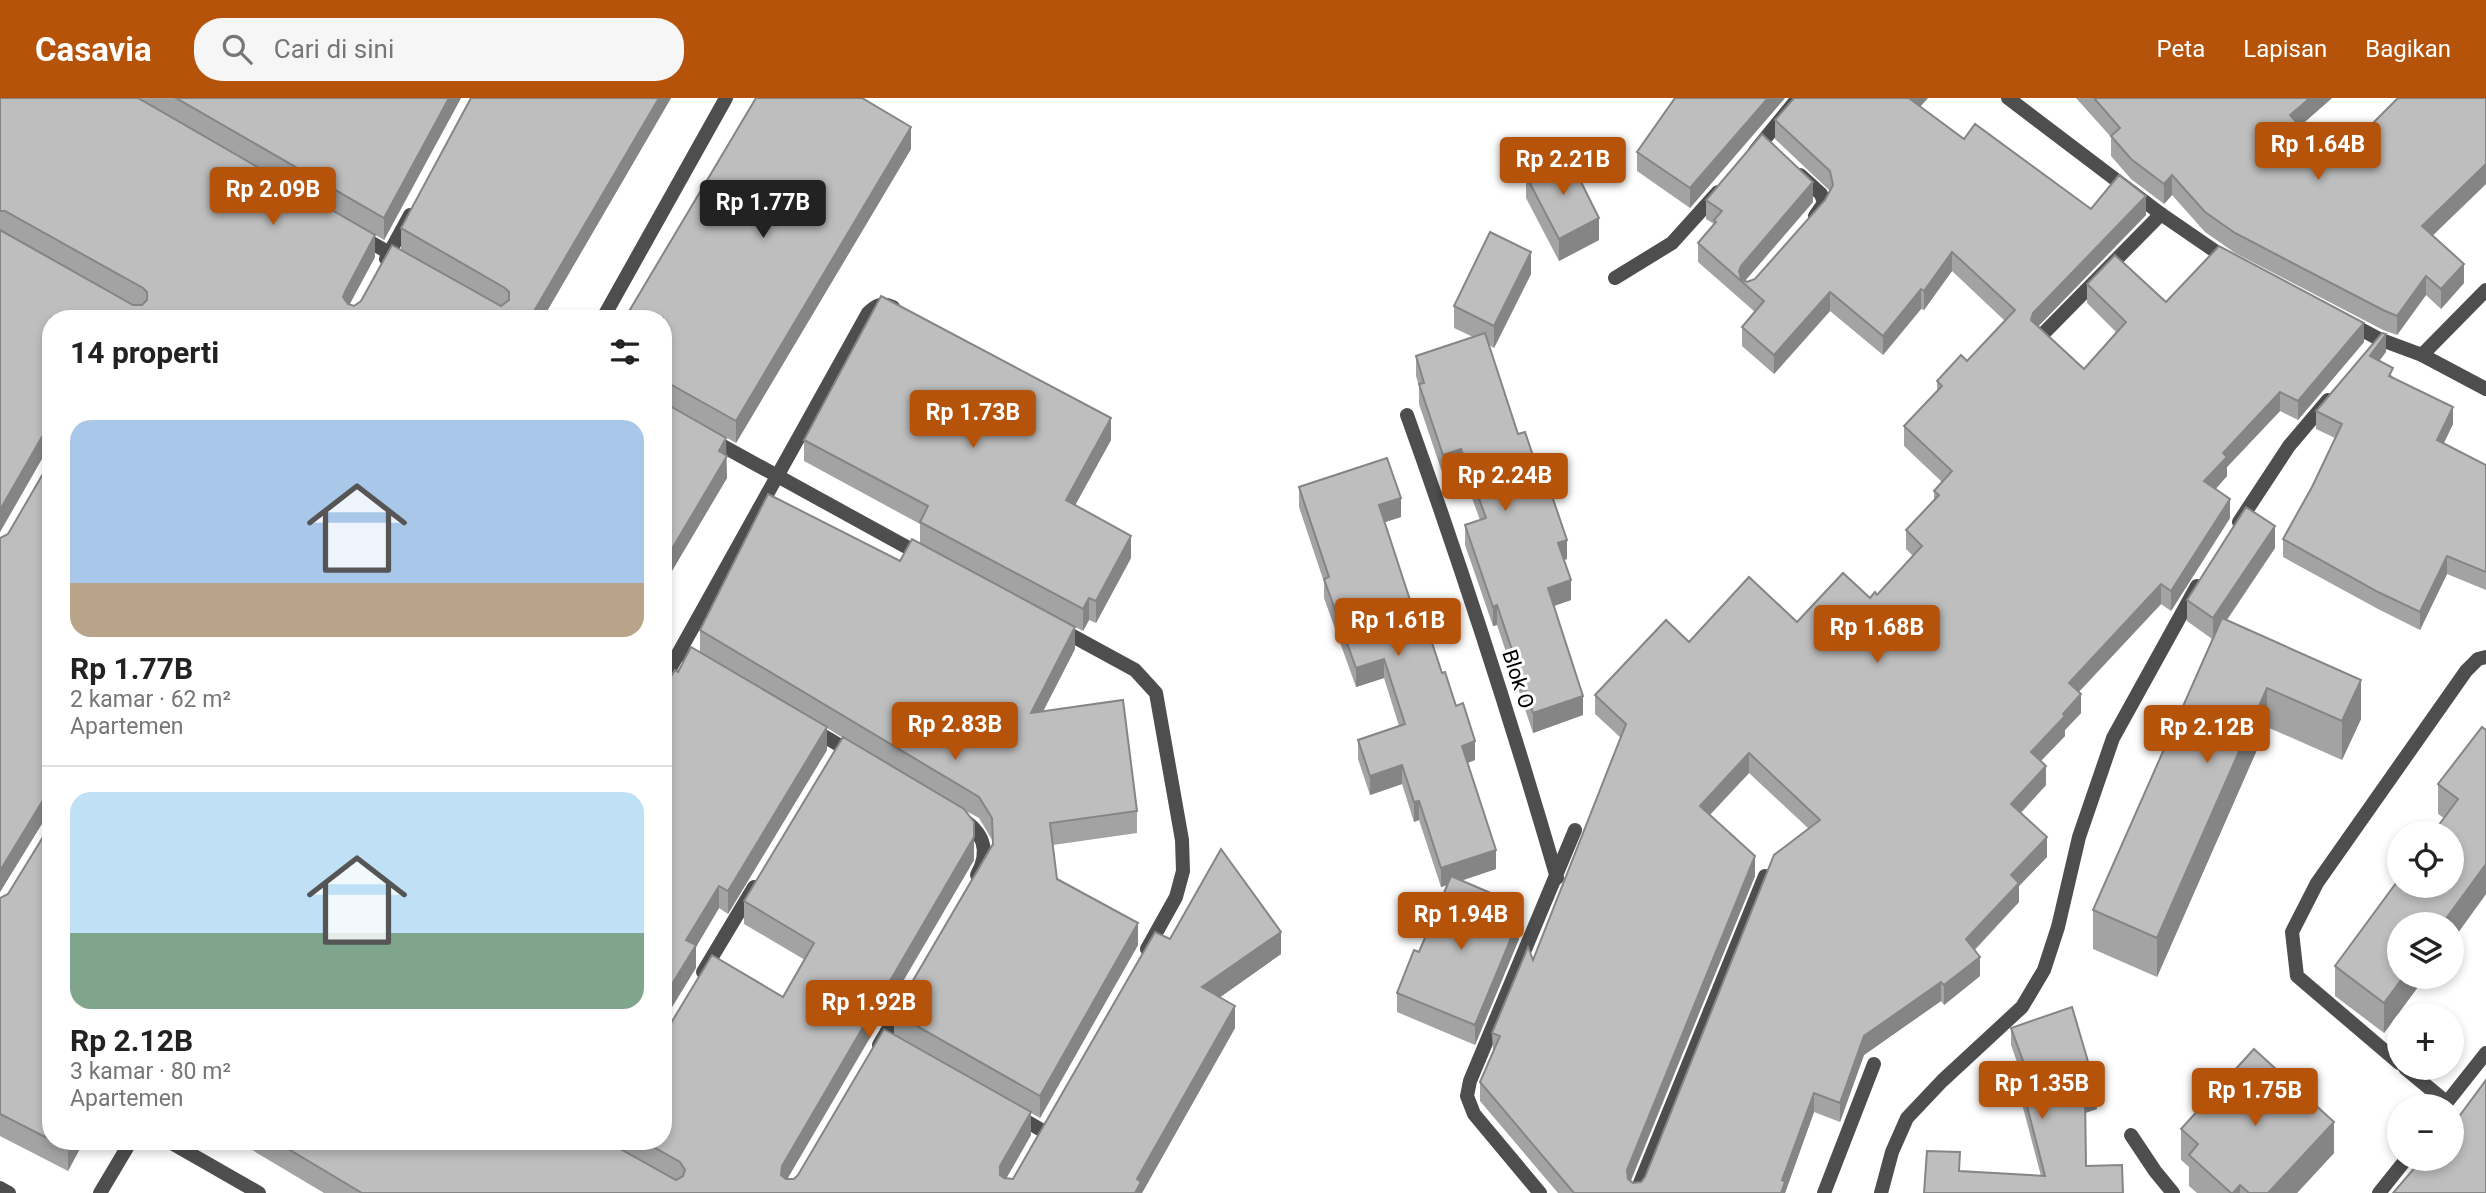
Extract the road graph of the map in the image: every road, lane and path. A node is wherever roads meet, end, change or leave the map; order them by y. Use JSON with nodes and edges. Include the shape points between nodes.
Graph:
{"nodes":[{"id":1,"x":726,"y":98,"type":"edge"},
{"id":2,"x":1798,"y":98,"type":"edge"},
{"id":3,"x":2008,"y":98,"type":"edge"},
{"id":4,"x":1745,"y":162,"type":"edge"},
{"id":5,"x":1792,"y":168,"type":"edge"},
{"id":6,"x":1727,"y":182,"type":"edge"},
{"id":7,"x":417,"y":201,"type":"edge"},
{"id":8,"x":2161,"y":214,"type":"junction"},
{"id":9,"x":1808,"y":224,"type":"edge"},
{"id":10,"x":343,"y":226,"type":"edge"},
{"id":11,"x":390,"y":253,"type":"junction"},
{"id":12,"x":412,"y":266,"type":"edge"},
{"id":13,"x":2241,"y":267,"type":"edge"},
{"id":14,"x":380,"y":271,"type":"edge"},
{"id":15,"x":1615,"y":278,"type":"dead end"},
{"id":16,"x":2486,"y":290,"type":"edge"},
{"id":17,"x":607,"y":310,"type":"edge"},
{"id":18,"x":2332,"y":314,"type":"edge"},
{"id":19,"x":909,"y":316,"type":"edge"},
{"id":20,"x":2042,"y":335,"type":"edge"},
{"id":21,"x":2422,"y":355,"type":"junction"},
{"id":22,"x":2486,"y":389,"type":"edge"},
{"id":23,"x":2334,"y":393,"type":"edge"},
{"id":24,"x":1407,"y":415,"type":"dead end"},
{"id":25,"x":698,"y":433,"type":"edge"},
{"id":26,"x":778,"y":478,"type":"junction"},
{"id":27,"x":2230,"y":537,"type":"edge"},
{"id":28,"x":938,"y":564,"type":"edge"},
{"id":29,"x":2207,"y":571,"type":"edge"},
{"id":30,"x":1049,"y":623,"type":"edge"},
{"id":31,"x":680,"y":652,"type":"junction"},
{"id":32,"x":2486,"y":657,"type":"edge"},
{"id":33,"x":672,"y":666,"type":"edge"},
{"id":34,"x":714,"y":672,"type":"edge"},
{"id":35,"x":794,"y":719,"type":"edge"},
{"id":36,"x":864,"y":760,"type":"edge"},
{"id":37,"x":947,"y":809,"type":"edge"},
{"id":38,"x":1575,"y":830,"type":"dead end"},
{"id":39,"x":764,"y":870,"type":"edge"},
{"id":40,"x":1765,"y":876,"type":"edge"},
{"id":41,"x":1557,"y":878,"type":"junction"},
{"id":42,"x":971,"y":886,"type":"edge"},
{"id":43,"x":1136,"y":967,"type":"edge"},
{"id":44,"x":696,"y":984,"type":"edge"},
{"id":45,"x":909,"y":991,"type":"edge"},
{"id":46,"x":2387,"y":1053,"type":"edge"},
{"id":47,"x":2486,"y":1053,"type":"edge"},
{"id":48,"x":869,"y":1061,"type":"edge"},
{"id":49,"x":1874,"y":1064,"type":"dead end"},
{"id":50,"x":2418,"y":1080,"type":"edge"},
{"id":51,"x":2434,"y":1094,"type":"edge"},
{"id":52,"x":2453,"y":1094,"type":"edge"},
{"id":53,"x":997,"y":1105,"type":"edge"},
{"id":54,"x":1043,"y":1131,"type":"edge"},
{"id":55,"x":2132,"y":1135,"type":"dead end"},
{"id":56,"x":126,"y":1150,"type":"edge"},
{"id":57,"x":184,"y":1150,"type":"edge"},
{"id":58,"x":2397,"y":1171,"type":"edge"},
{"id":59,"x":0,"y":1188,"type":"edge"},
{"id":60,"x":9,"y":1193,"type":"edge"},
{"id":61,"x":100,"y":1193,"type":"edge"},
{"id":62,"x":259,"y":1193,"type":"edge"},
{"id":63,"x":1540,"y":1193,"type":"edge"},
{"id":64,"x":1636,"y":1193,"type":"edge"},
{"id":65,"x":1824,"y":1193,"type":"edge"},
{"id":66,"x":1881,"y":1193,"type":"edge"},
{"id":67,"x":2173,"y":1193,"type":"edge"},
{"id":68,"x":2379,"y":1193,"type":"edge"}],
"edges":[{"from":1,"to":17,"type":"street"},
{"from":2,"to":4,"type":"street","via":[[1768,146]]},
{"from":3,"to":8,"type":"street"},
{"from":5,"to":9,"type":"street","via":[[1821,194],[1824,203]]},
{"from":6,"to":15,"type":"street","via":[[1672,243]]},
{"from":7,"to":11,"type":"street"},
{"from":8,"to":13,"type":"street"},
{"from":8,"to":20,"type":"street"},
{"from":10,"to":11,"type":"street"},
{"from":11,"to":12,"type":"street"},
{"from":11,"to":14,"type":"street"},
{"from":16,"to":21,"type":"street"},
{"from":18,"to":21,"type":"street","via":[[2374,345]]},
{"from":19,"to":26,"type":"street","via":[[886,304],[868,313]]},
{"from":21,"to":22,"type":"street"},
{"from":23,"to":27,"type":"street","via":[[2289,446]]},
{"from":24,"to":41,"type":"street","name":"Blok O"},
{"from":25,"to":26,"type":"street"},
{"from":26,"to":28,"type":"street"},
{"from":26,"to":31,"type":"street"},
{"from":29,"to":66,"type":"street","via":[[2113,738],[2079,837],[2044,970],[2022,1007],[1907,1118]]},
{"from":30,"to":43,"type":"street","via":[[1135,670],[1156,693],[1182,840],[1183,871],[1176,897]]},
{"from":31,"to":33,"type":"street"},
{"from":31,"to":34,"type":"street"},
{"from":32,"to":46,"type":"street","via":[[2466,671],[2317,883],[2292,932],[2297,976]]},
{"from":35,"to":36,"type":"street","via":[[837,751]]},
{"from":37,"to":42,"type":"street","via":[[971,824],[983,841],[984,862]]},
{"from":38,"to":41,"type":"street"},
{"from":39,"to":44,"type":"street"},
{"from":40,"to":64,"type":"street"},
{"from":41,"to":63,"type":"street","via":[[1467,1096],[1474,1114]]},
{"from":45,"to":48,"type":"street","via":[[888,1042]]},
{"from":47,"to":52,"type":"street"},
{"from":49,"to":65,"type":"street"},
{"from":50,"to":51,"type":"street"},
{"from":53,"to":54,"type":"street"},
{"from":55,"to":67,"type":"street"},
{"from":56,"to":61,"type":"street"},
{"from":57,"to":62,"type":"street"},
{"from":58,"to":68,"type":"street"},
{"from":59,"to":60,"type":"street"}]}
